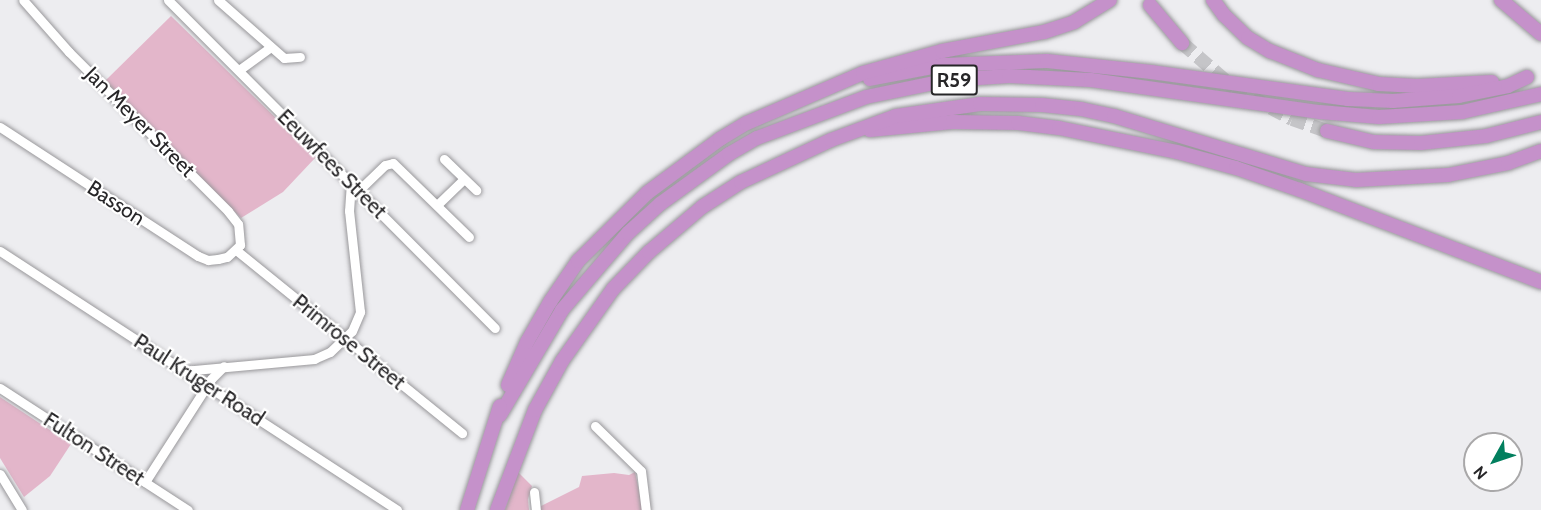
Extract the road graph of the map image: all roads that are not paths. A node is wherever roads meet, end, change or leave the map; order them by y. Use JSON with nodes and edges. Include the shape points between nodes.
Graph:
{"nodes":[{"id":1,"x":23,"y":0,"type":"edge"},
{"id":2,"x":168,"y":0,"type":"edge"},
{"id":3,"x":218,"y":0,"type":"edge"},
{"id":4,"x":1110,"y":0,"type":"edge"},
{"id":5,"x":1213,"y":0,"type":"edge"},
{"id":6,"x":1501,"y":0,"type":"edge"},
{"id":7,"x":1150,"y":5,"type":"dead end"},
{"id":8,"x":1541,"y":34,"type":"edge"},
{"id":9,"x":1182,"y":43,"type":"tunnel mouth"},
{"id":10,"x":271,"y":47,"type":"junction"},
{"id":11,"x":300,"y":57,"type":"dead end"},
{"id":12,"x":239,"y":70,"type":"junction"},
{"id":13,"x":1533,"y":75,"type":"edge"},
{"id":14,"x":839,"y":85,"type":"junction"},
{"id":15,"x":1540,"y":94,"type":"edge"},
{"id":16,"x":1541,"y":122,"type":"edge"},
{"id":17,"x":0,"y":127,"type":"edge"},
{"id":18,"x":863,"y":130,"type":"junction"},
{"id":19,"x":1327,"y":131,"type":"tunnel mouth"},
{"id":20,"x":1541,"y":151,"type":"edge"},
{"id":21,"x":444,"y":159,"type":"dead end"},
{"id":22,"x":464,"y":179,"type":"junction"},
{"id":23,"x":351,"y":183,"type":"junction"},
{"id":24,"x":476,"y":190,"type":"dead end"},
{"id":25,"x":358,"y":191,"type":"junction"},
{"id":26,"x":368,"y":200,"type":"junction"},
{"id":27,"x":437,"y":205,"type":"junction"},
{"id":28,"x":349,"y":211,"type":"junction"},
{"id":29,"x":469,"y":237,"type":"dead end"},
{"id":30,"x":236,"y":250,"type":"junction"},
{"id":31,"x":0,"y":251,"type":"edge"},
{"id":32,"x":1541,"y":282,"type":"edge"},
{"id":33,"x":495,"y":328,"type":"dead end"},
{"id":34,"x":345,"y":339,"type":"junction"},
{"id":35,"x":224,"y":366,"type":"junction"},
{"id":36,"x":183,"y":371,"type":"junction"},
{"id":37,"x":208,"y":386,"type":"junction"},
{"id":38,"x":0,"y":388,"type":"edge"},
{"id":39,"x":500,"y":415,"type":"junction"},
{"id":40,"x":595,"y":426,"type":"dead end"},
{"id":41,"x":462,"y":433,"type":"dead end"},
{"id":42,"x":0,"y":474,"type":"edge"},
{"id":43,"x":145,"y":482,"type":"junction"},
{"id":44,"x":534,"y":492,"type":"dead end"},
{"id":45,"x":22,"y":510,"type":"edge"},
{"id":46,"x":188,"y":510,"type":"edge"},
{"id":47,"x":397,"y":510,"type":"edge"},
{"id":48,"x":467,"y":510,"type":"edge"},
{"id":49,"x":496,"y":510,"type":"edge"},
{"id":50,"x":536,"y":510,"type":"edge"},
{"id":51,"x":646,"y":510,"type":"edge"}],
"edges":[{"from":1,"to":30,"type":"street","name":"Jan Meyer Street","via":[[69,52],[228,211],[238,224],[240,244]]},
{"from":2,"to":12,"type":"street","name":"Eeuwfees Street"},
{"from":3,"to":10,"type":"street"},
{"from":4,"to":14,"type":"highway","via":[[1074,22],[1050,30],[898,61]]},
{"from":5,"to":13,"type":"highway","via":[[1235,27],[1262,46],[1301,64],[1348,78],[1418,86]]},
{"from":6,"to":8,"type":"highway"},
{"from":7,"to":9,"type":"highway"},
{"from":10,"to":11,"type":"street","via":[[287,60]]},
{"from":10,"to":12,"type":"street"},
{"from":12,"to":23,"type":"street","name":"Eeuwfees Street"},
{"from":13,"to":14,"type":"highway","via":[[1508,86],[1468,94],[1393,101],[1348,99],[1047,61],[943,65]]},
{"from":14,"to":39,"type":"highway","via":[[747,123],[666,179],[617,220],[578,261],[550,302],[506,389]]},
{"from":15,"to":39,"type":"highway","number":"R59","via":[[1462,112],[1389,117],[1320,112],[1091,80],[1009,76],[949,80],[866,97],[757,138],[660,204],[628,233],[562,310]]},
{"from":16,"to":19,"type":"highway","via":[[1486,136],[1421,143],[1374,141]]},
{"from":17,"to":30,"type":"street","name":"Basson","via":[[198,256],[218,259]]},
{"from":18,"to":20,"type":"highway","number":"R59","via":[[896,116],[947,107],[1042,105],[1114,116],[1306,174],[1356,180],[1448,175],[1508,163]]},
{"from":18,"to":32,"type":"highway","via":[[984,122],[1059,128],[1113,138],[1245,170]]},
{"from":18,"to":49,"type":"highway","number":"R59","via":[[802,152],[731,188],[671,231],[613,289],[562,361],[535,410]]},
{"from":21,"to":22,"type":"street"},
{"from":22,"to":24,"type":"street"},
{"from":22,"to":27,"type":"street"},
{"from":23,"to":25,"type":"street","name":"Eeuwfees Street"},
{"from":23,"to":28,"type":"street"},
{"from":25,"to":26,"type":"street","name":"Eeuwfees Street"},
{"from":25,"to":27,"type":"street","via":[[385,165],[393,163]]},
{"from":26,"to":28,"type":"street"},
{"from":26,"to":33,"type":"street","name":"Eeuwfees Street"},
{"from":27,"to":29,"type":"street"},
{"from":28,"to":34,"type":"street","via":[[360,312]]},
{"from":30,"to":34,"type":"street","name":"Primrose Street"},
{"from":31,"to":36,"type":"street","name":"Paul Kruger Road"},
{"from":34,"to":35,"type":"street","via":[[314,359]]},
{"from":34,"to":41,"type":"street","name":"Primrose Street"},
{"from":35,"to":36,"type":"street"},
{"from":35,"to":37,"type":"street"},
{"from":36,"to":37,"type":"street","name":"Paul Kruger Road"},
{"from":37,"to":43,"type":"street"},
{"from":37,"to":47,"type":"street","name":"Paul Kruger Road"},
{"from":38,"to":43,"type":"street","name":"Fulton Street"},
{"from":39,"to":48,"type":"highway","number":"R59"},
{"from":40,"to":51,"type":"street","via":[[642,475]]},
{"from":42,"to":45,"type":"street"},
{"from":43,"to":46,"type":"street","name":"Fulton Street"},
{"from":44,"to":50,"type":"street"}]}
